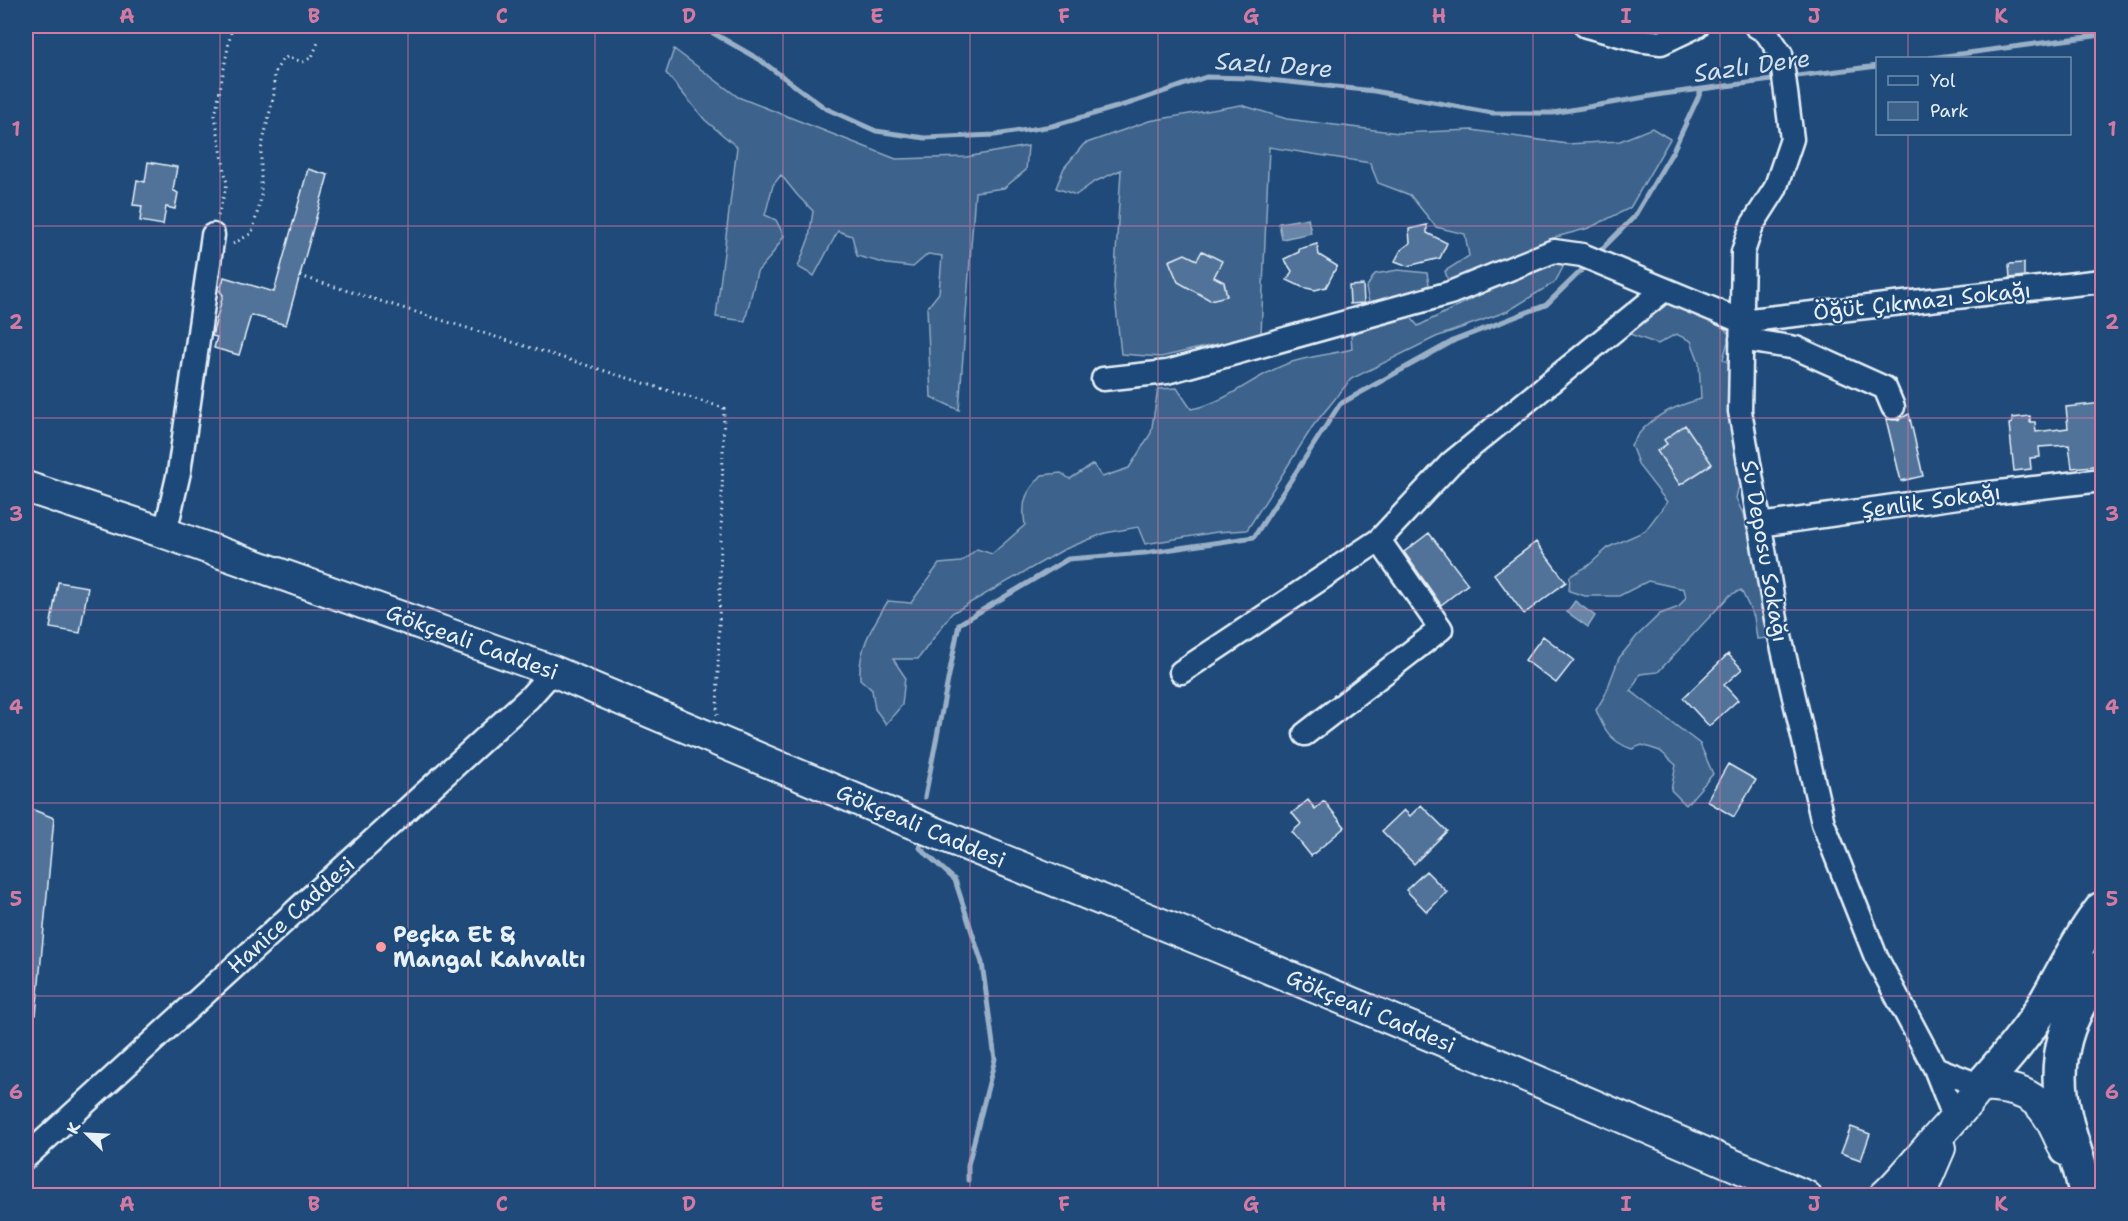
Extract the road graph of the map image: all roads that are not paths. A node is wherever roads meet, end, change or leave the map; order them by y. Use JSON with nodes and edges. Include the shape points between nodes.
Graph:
{"nodes":[{"id":1,"x":1586,"y":26,"type":"edge"},
{"id":2,"x":1697,"y":26,"type":"edge"},
{"id":3,"x":1756,"y":26,"type":"edge"},
{"id":4,"x":212,"y":243,"type":"road end"},
{"id":5,"x":2103,"y":281,"type":"edge"},
{"id":6,"x":1664,"y":290,"type":"junction"},
{"id":7,"x":1741,"y":330,"type":"junction"},
{"id":8,"x":1103,"y":379,"type":"dead end"},
{"id":9,"x":1893,"y":407,"type":"dead end"},
{"id":10,"x":2103,"y":480,"type":"edge"},
{"id":11,"x":26,"y":487,"type":"edge"},
{"id":12,"x":1759,"y":525,"type":"junction"},
{"id":13,"x":165,"y":533,"type":"junction"},
{"id":14,"x":1379,"y":540,"type":"junction"},
{"id":15,"x":553,"y":671,"type":"junction"},
{"id":16,"x":1181,"y":672,"type":"dead end"},
{"id":17,"x":1305,"y":734,"type":"dead end"},
{"id":18,"x":2103,"y":909,"type":"edge"},
{"id":19,"x":2103,"y":967,"type":"edge"},
{"id":20,"x":1935,"y":1068,"type":"junction"},
{"id":21,"x":1981,"y":1086,"type":"junction"},
{"id":22,"x":1955,"y":1119,"type":"junction"},
{"id":23,"x":26,"y":1157,"type":"edge"},
{"id":24,"x":1794,"y":1190,"type":"edge"},
{"id":25,"x":2086,"y":1190,"type":"edge"},
{"id":26,"x":1820,"y":1196,"type":"edge"},
{"id":27,"x":1884,"y":1196,"type":"edge"},
{"id":28,"x":1923,"y":1196,"type":"edge"}],
"edges":[{"from":1,"to":2,"type":"street","via":[[1661,43]]},
{"from":3,"to":7,"type":"street","name":"Su Deposu Sokağı","via":[[1766,32],[1781,54],[1792,139],[1775,189],[1752,225],[1743,252]]},
{"from":4,"to":13,"type":"street","via":[[179,472]]},
{"from":5,"to":7,"type":"street","name":"Öğüt Çıkmazı Sokağı"},
{"from":6,"to":7,"type":"street"},
{"from":6,"to":8,"type":"street","via":[[1582,255],[1554,251],[1450,293],[1167,372]]},
{"from":6,"to":14,"type":"street","via":[[1451,463]]},
{"from":7,"to":9,"type":"street","via":[[1796,348],[1885,388]]},
{"from":7,"to":12,"type":"street","name":"Su Deposu Sokağı","via":[[1740,411]]},
{"from":10,"to":12,"type":"street","name":"Şenlik Sokağı"},
{"from":11,"to":13,"type":"main road","name":"Gökçeali Caddesi"},
{"from":12,"to":20,"type":"street","name":"Su Deposu Sokağı","via":[[1776,619],[1823,823],[1876,957]]},
{"from":13,"to":15,"type":"main road","name":"Gökçeali Caddesi"},
{"from":14,"to":16,"type":"street"},
{"from":14,"to":17,"type":"street","via":[[1441,629]]},
{"from":15,"to":23,"type":"street","name":"Hanice Caddesi","via":[[529,698]]},
{"from":15,"to":24,"type":"main road","name":"Gökçeali Caddesi"},
{"from":18,"to":21,"type":"highway","via":[[2043,1007]]},
{"from":19,"to":25,"type":"highway","via":[[2074,1013],[2061,1052],[2059,1083]]},
{"from":20,"to":21,"type":"street"},
{"from":20,"to":22,"type":"street","name":"Su Deposu Sokağı"},
{"from":21,"to":22,"type":"main road"},
{"from":21,"to":25,"type":"main road","via":[[2021,1091],[2038,1101],[2052,1120]]},
{"from":22,"to":27,"type":"main road"},
{"from":22,"to":28,"type":"main road","via":[[1934,1159]]},
{"from":24,"to":26,"type":"main road","name":"Gökçeali Caddesi"}]}
